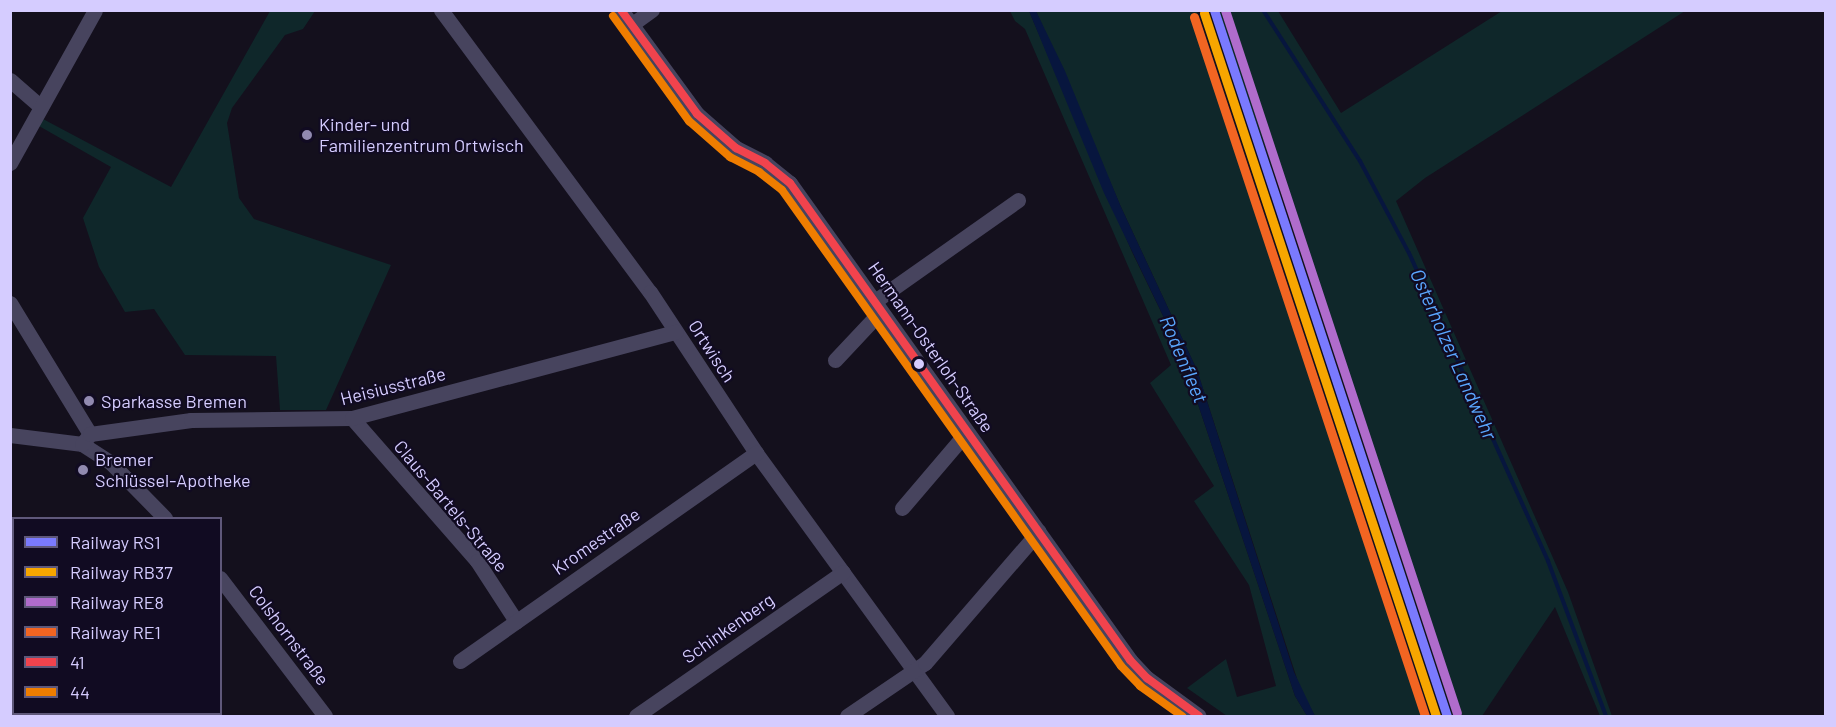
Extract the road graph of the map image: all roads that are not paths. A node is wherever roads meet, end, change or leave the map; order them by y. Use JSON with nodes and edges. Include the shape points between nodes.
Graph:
{"nodes":[{"id":1,"x":94,"y":10,"type":"edge"},
{"id":2,"x":441,"y":10,"type":"edge"},
{"id":3,"x":621,"y":10,"type":"edge"},
{"id":4,"x":652,"y":10,"type":"edge"},
{"id":5,"x":631,"y":25,"type":"junction"},
{"id":6,"x":10,"y":80,"type":"edge"},
{"id":7,"x":41,"y":106,"type":"junction"},
{"id":8,"x":10,"y":163,"type":"edge"},
{"id":9,"x":1018,"y":200,"type":"dead end"},
{"id":10,"x":10,"y":303,"type":"edge"},
{"id":11,"x":878,"y":306,"type":"junction"},
{"id":12,"x":676,"y":332,"type":"junction"},
{"id":13,"x":835,"y":360,"type":"dead end"},
{"id":14,"x":352,"y":418,"type":"junction"},
{"id":15,"x":966,"y":433,"type":"junction"},
{"id":16,"x":10,"y":435,"type":"edge"},
{"id":17,"x":86,"y":439,"type":"junction"},
{"id":18,"x":756,"y":453,"type":"junction"},
{"id":19,"x":902,"y":508,"type":"dead end"},
{"id":20,"x":163,"y":517,"type":"edge"},
{"id":21,"x":1039,"y":531,"type":"junction"},
{"id":22,"x":843,"y":572,"type":"junction"},
{"id":23,"x":222,"y":581,"type":"edge"},
{"id":24,"x":516,"y":621,"type":"junction"},
{"id":25,"x":460,"y":661,"type":"dead end"},
{"id":26,"x":914,"y":670,"type":"junction"},
{"id":27,"x":325,"y":717,"type":"edge"},
{"id":28,"x":636,"y":717,"type":"edge"},
{"id":29,"x":847,"y":717,"type":"edge"},
{"id":30,"x":947,"y":717,"type":"edge"},
{"id":31,"x":1199,"y":717,"type":"edge"}],
"edges":[{"from":1,"to":7,"type":"street"},
{"from":2,"to":12,"type":"street","name":"Ortwisch"},
{"from":3,"to":5,"type":"street","name":"Hermann-Osterloh-Straße"},
{"from":4,"to":5,"type":"street"},
{"from":5,"to":11,"type":"street","name":"Hermann-Osterloh-Straße","via":[[697,114],[736,148],[765,163],[790,183]]},
{"from":6,"to":7,"type":"street"},
{"from":7,"to":8,"type":"street"},
{"from":9,"to":11,"type":"street"},
{"from":10,"to":17,"type":"street"},
{"from":11,"to":13,"type":"street"},
{"from":11,"to":15,"type":"street","name":"Hermann-Osterloh-Straße"},
{"from":12,"to":14,"type":"street","name":"Heisiusstraße"},
{"from":12,"to":18,"type":"street","name":"Ortwisch"},
{"from":14,"to":17,"type":"street","name":"Heisiusstraße","via":[[191,420]]},
{"from":14,"to":24,"type":"street","name":"Claus-Bartels-Straße","via":[[477,561]]},
{"from":15,"to":19,"type":"street"},
{"from":15,"to":21,"type":"street","name":"Hermann-Osterloh-Straße"},
{"from":16,"to":17,"type":"street","name":"Heisiusstraße"},
{"from":17,"to":20,"type":"street"},
{"from":18,"to":22,"type":"street","name":"Ortwisch"},
{"from":18,"to":24,"type":"street","name":"Kromestraße"},
{"from":21,"to":26,"type":"street","via":[[926,663]]},
{"from":21,"to":31,"type":"street","name":"Hermann-Osterloh-Straße","via":[[1130,660],[1147,678]]},
{"from":22,"to":26,"type":"street","name":"Ortwisch"},
{"from":22,"to":28,"type":"street","name":"Schinkenberg"},
{"from":23,"to":27,"type":"street","name":"Colshornstraße"},
{"from":24,"to":25,"type":"street","name":"Kromestraße"},
{"from":26,"to":29,"type":"street"},
{"from":26,"to":30,"type":"street","name":"Ortwisch"}]}
